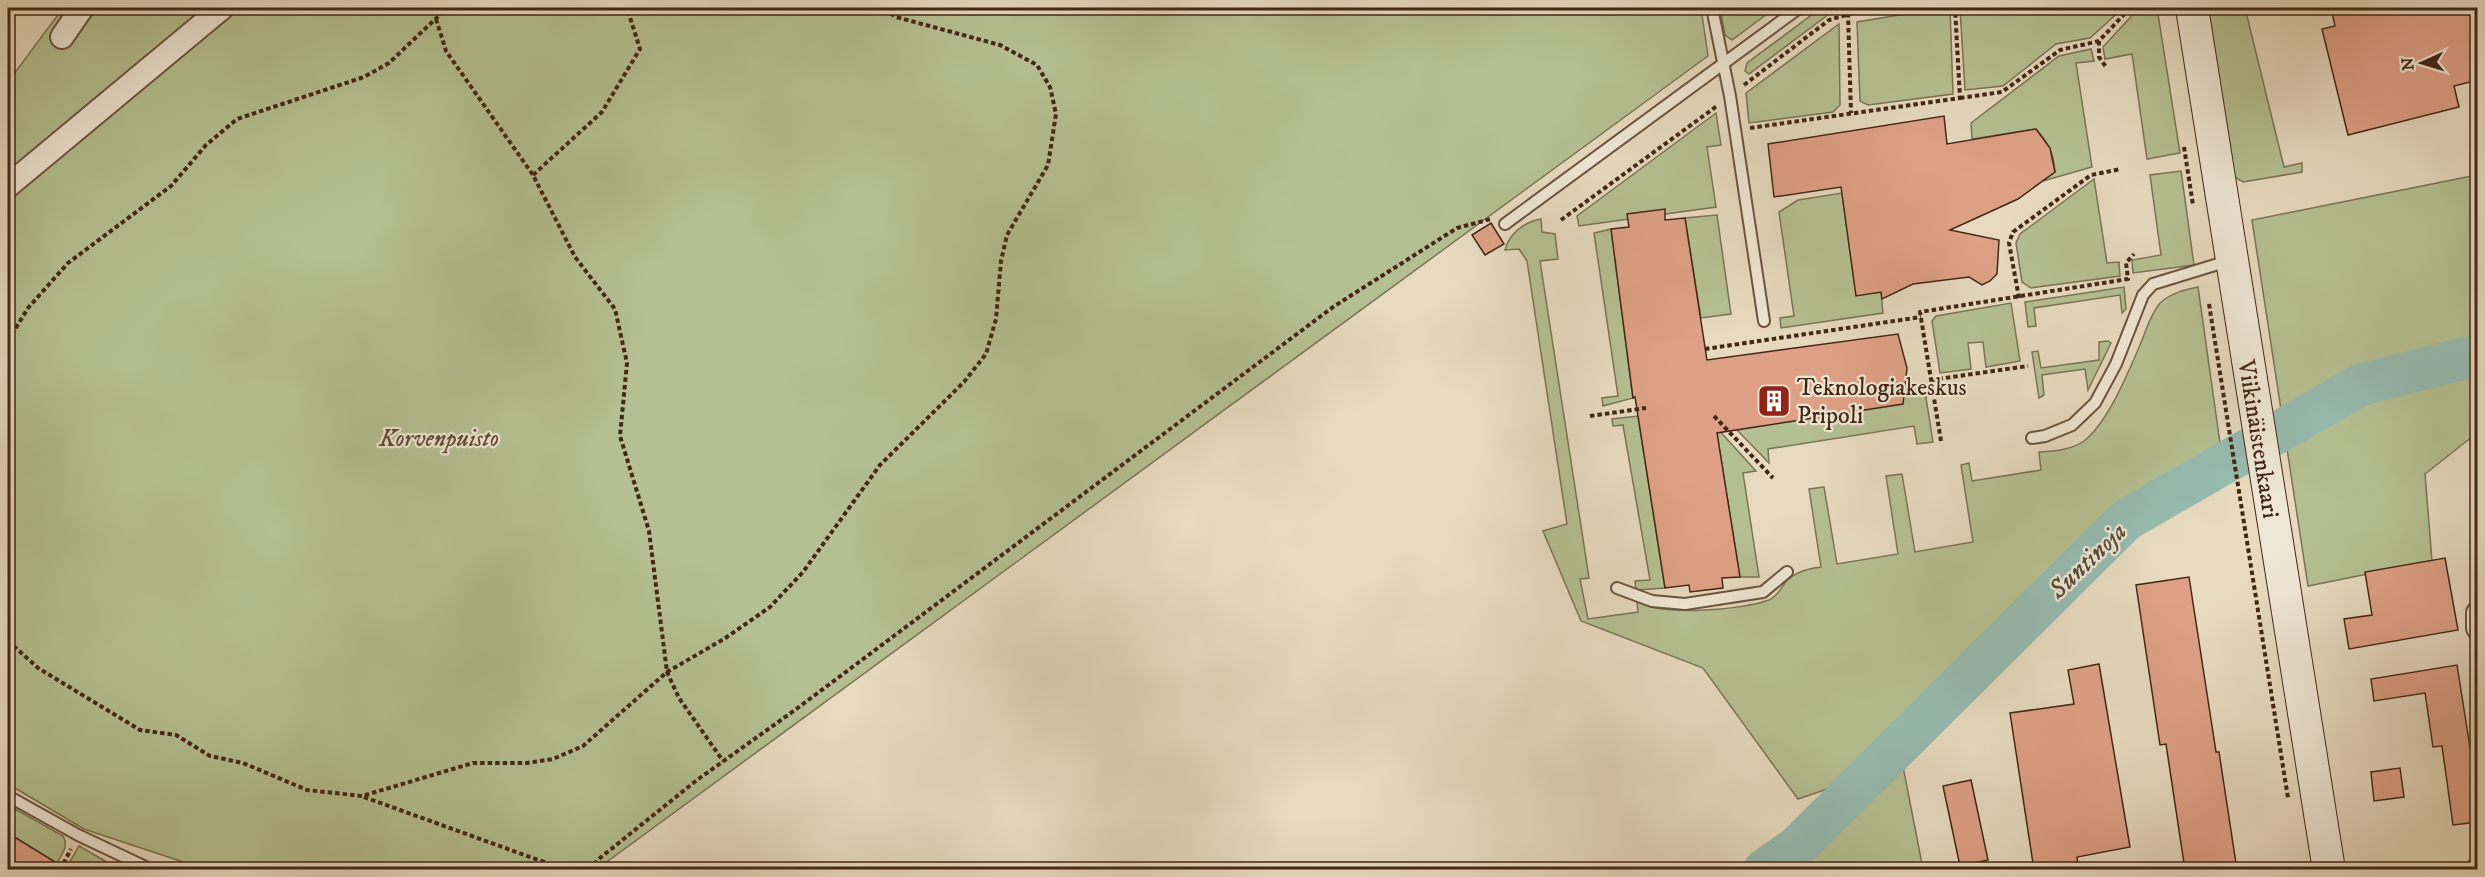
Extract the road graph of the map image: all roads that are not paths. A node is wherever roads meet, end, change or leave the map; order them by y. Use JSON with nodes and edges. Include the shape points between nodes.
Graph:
{"nodes":[{"id":1,"x":82,"y":8,"type":"edge"},
{"id":2,"x":222,"y":8,"type":"edge"},
{"id":3,"x":1712,"y":8,"type":"edge"},
{"id":4,"x":1799,"y":8,"type":"edge"},
{"id":5,"x":2192,"y":8,"type":"edge"},
{"id":6,"x":62,"y":37,"type":"dead end"},
{"id":7,"x":1722,"y":65,"type":"junction"},
{"id":8,"x":8,"y":186,"type":"edge"},
{"id":9,"x":1505,"y":224,"type":"dead end"},
{"id":10,"x":2231,"y":260,"type":"junction"},
{"id":11,"x":1764,"y":321,"type":"dead end"},
{"id":12,"x":2032,"y":438,"type":"dead end"},
{"id":13,"x":1787,"y":572,"type":"dead end"},
{"id":14,"x":1617,"y":588,"type":"dead end"},
{"id":15,"x":2478,"y":613,"type":"edge"},
{"id":16,"x":2478,"y":628,"type":"edge"},
{"id":17,"x":8,"y":796,"type":"edge"},
{"id":18,"x":152,"y":870,"type":"edge"},
{"id":19,"x":2328,"y":870,"type":"edge"}],
"edges":[{"from":1,"to":6,"type":"street"},
{"from":2,"to":8,"type":"street"},
{"from":3,"to":7,"type":"lane"},
{"from":4,"to":7,"type":"lane"},
{"from":5,"to":10,"type":"street","name":"Viikinäistenkaari"},
{"from":7,"to":9,"type":"lane"},
{"from":7,"to":11,"type":"lane"},
{"from":10,"to":12,"type":"lane","via":[[2153,284],[2142,295],[2116,364],[2095,403],[2072,424]]},
{"from":10,"to":19,"type":"street","name":"Viikinäistenkaari","via":[[2243,434]]},
{"from":13,"to":14,"type":"lane","via":[[1763,592],[1685,604],[1652,601]]},
{"from":15,"to":16,"type":"street"},
{"from":17,"to":18,"type":"lane"}]}
